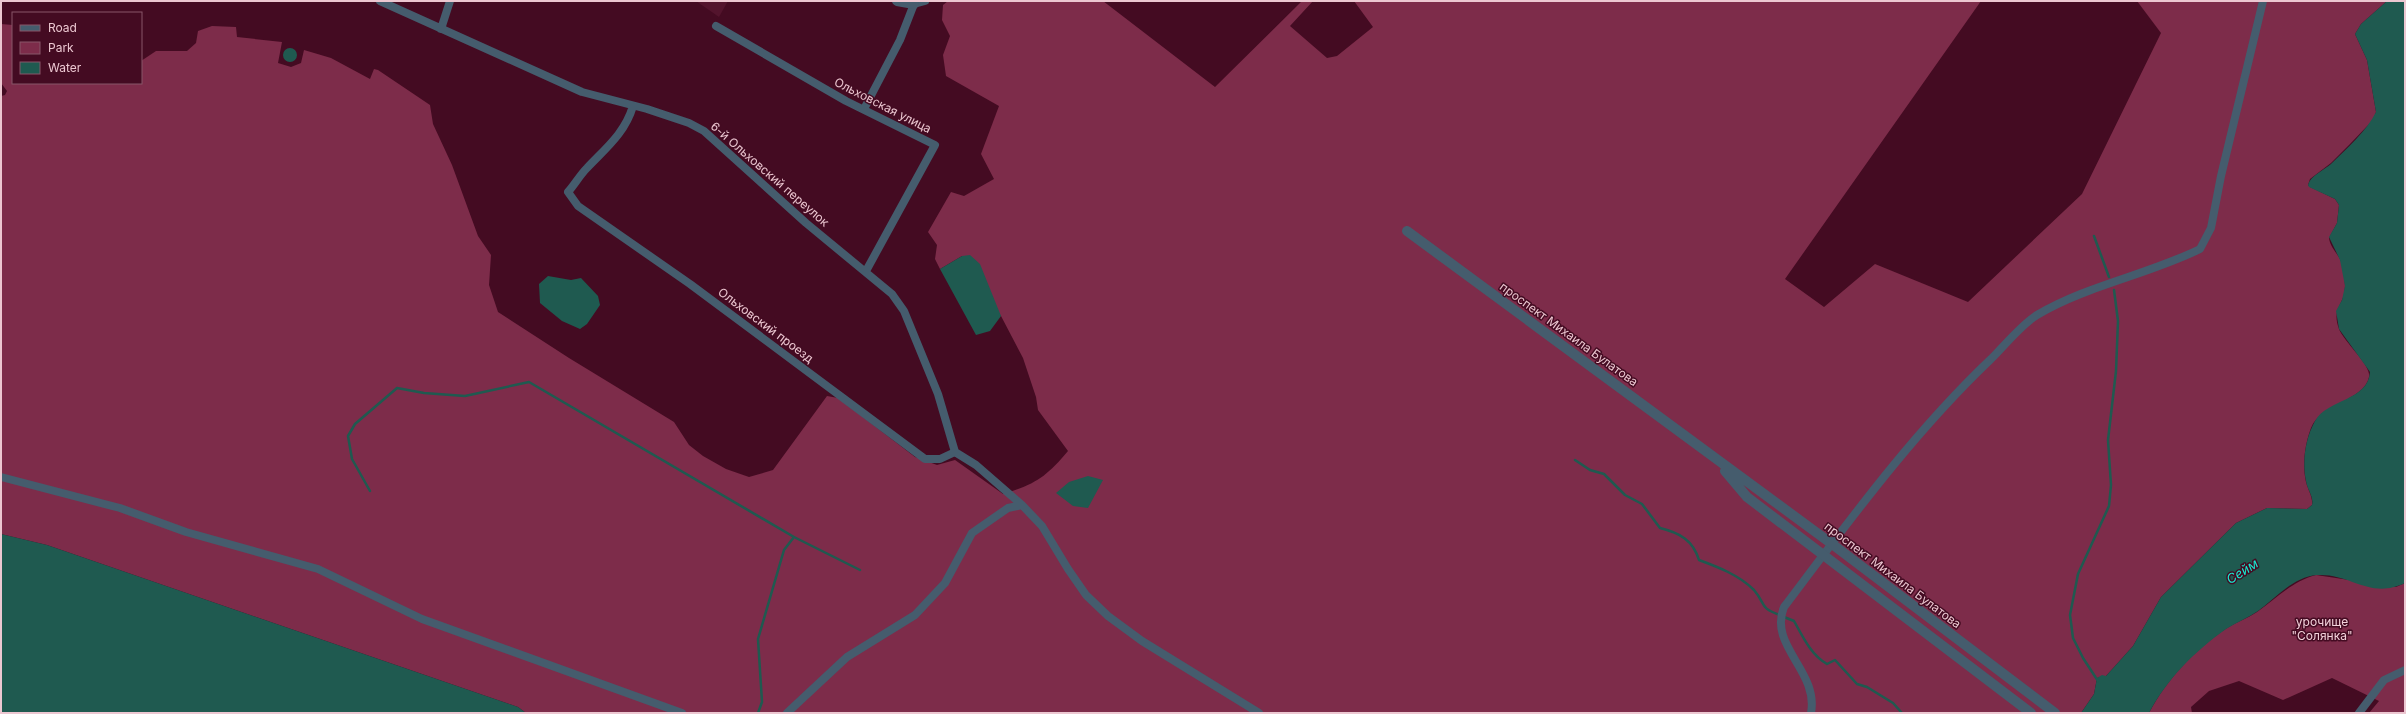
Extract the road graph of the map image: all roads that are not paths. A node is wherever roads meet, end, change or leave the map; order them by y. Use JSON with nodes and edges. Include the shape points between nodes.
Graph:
{"nodes":[{"id":1,"x":380,"y":1,"type":"edge"},
{"id":2,"x":450,"y":1,"type":"edge"},
{"id":3,"x":897,"y":1,"type":"edge"},
{"id":4,"x":925,"y":1,"type":"edge"},
{"id":5,"x":2263,"y":1,"type":"edge"},
{"id":6,"x":914,"y":4,"type":"junction"},
{"id":7,"x":716,"y":26,"type":"dead end"},
{"id":8,"x":441,"y":29,"type":"junction"},
{"id":9,"x":633,"y":106,"type":"junction"},
{"id":10,"x":864,"y":109,"type":"junction"},
{"id":11,"x":1407,"y":232,"type":"dead end"},
{"id":12,"x":866,"y":271,"type":"junction"},
{"id":13,"x":955,"y":452,"type":"junction"},
{"id":14,"x":1715,"y":458,"type":"junction"},
{"id":15,"x":1,"y":477,"type":"edge"},
{"id":16,"x":1022,"y":505,"type":"junction"},
{"id":17,"x":1832,"y":544,"type":"junction"},
{"id":18,"x":1823,"y":556,"type":"junction"},
{"id":19,"x":2405,"y":670,"type":"edge"},
{"id":20,"x":682,"y":713,"type":"edge"},
{"id":21,"x":787,"y":713,"type":"edge"},
{"id":22,"x":1259,"y":713,"type":"edge"},
{"id":23,"x":1811,"y":713,"type":"edge"},
{"id":24,"x":2031,"y":713,"type":"edge"},
{"id":25,"x":2055,"y":713,"type":"edge"},
{"id":26,"x":2359,"y":713,"type":"edge"}],
"edges":[{"from":1,"to":8,"type":"street","name":"6-й Ольховский переулок"},
{"from":2,"to":8,"type":"street"},
{"from":3,"to":6,"type":"street"},
{"from":4,"to":6,"type":"street"},
{"from":5,"to":17,"type":"street","via":[[2220,176],[2211,228],[2200,249],[2081,294],[2036,316],[1967,381],[1924,429]]},
{"from":6,"to":10,"type":"street","via":[[900,40]]},
{"from":7,"to":10,"type":"street","name":"Ольховская улица"},
{"from":8,"to":9,"type":"street","name":"6-й Ольховский переулок","via":[[582,92]]},
{"from":9,"to":12,"type":"street","name":"6-й Ольховский переулок","via":[[704,130],[806,223]]},
{"from":9,"to":13,"type":"street","name":"Ольховский проезд","via":[[618,136],[568,192],[578,206],[690,284],[925,459],[940,459]]},
{"from":10,"to":12,"type":"street","name":"Ольховская улица","via":[[935,145]]},
{"from":11,"to":14,"type":"street","name":"проспект Михаила Булатова"},
{"from":12,"to":13,"type":"street","name":"6-й Ольховский переулок","via":[[892,294],[904,311],[938,394]]},
{"from":13,"to":16,"type":"street","via":[[976,465]]},
{"from":14,"to":17,"type":"street","name":"проспект Михаила Булатова"},
{"from":14,"to":18,"type":"street","name":"проспект Михаила Булатова","via":[[1747,497]]},
{"from":15,"to":20,"type":"street","via":[[120,508],[186,532],[318,569],[422,619]]},
{"from":16,"to":21,"type":"street","via":[[1002,512],[972,533],[945,583],[916,615],[847,657]]},
{"from":16,"to":22,"type":"street","via":[[1042,526],[1086,595],[1108,616],[1142,641]]},
{"from":17,"to":18,"type":"street"},
{"from":17,"to":25,"type":"street","name":"проспект Михаила Булатова"},
{"from":18,"to":23,"type":"street","via":[[1784,607],[1779,626],[1812,693]]},
{"from":18,"to":24,"type":"street","name":"проспект Михаила Булатова"},
{"from":19,"to":26,"type":"street","via":[[2384,680]]}]}
